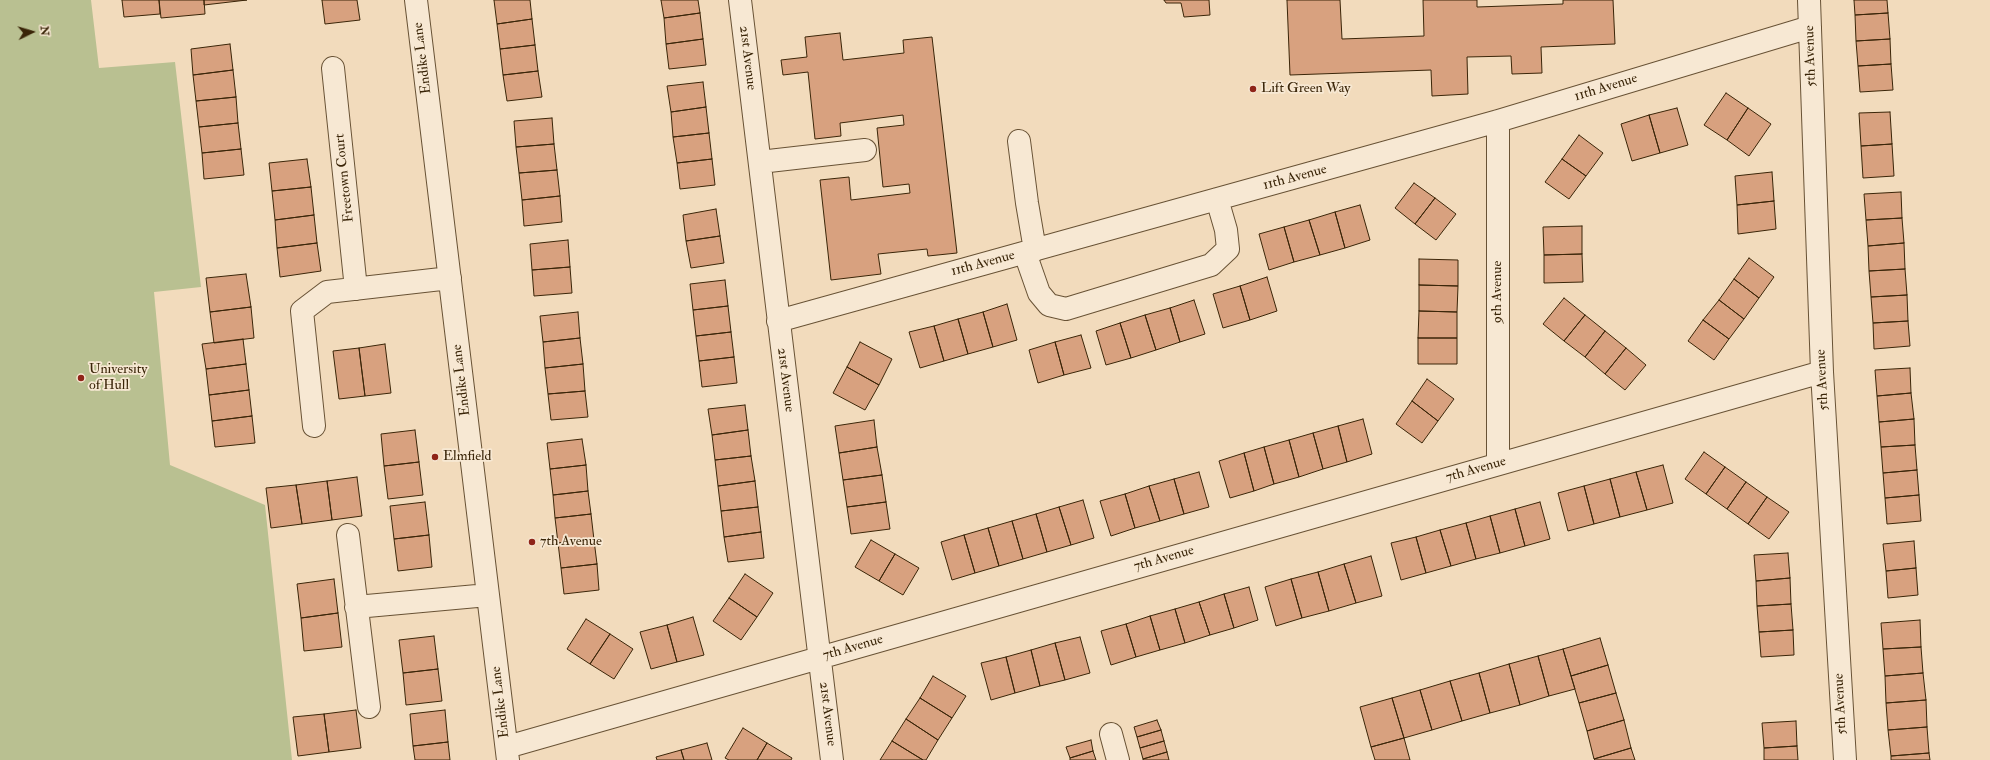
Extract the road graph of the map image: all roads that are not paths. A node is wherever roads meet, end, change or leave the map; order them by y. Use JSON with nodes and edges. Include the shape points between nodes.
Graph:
{"nodes":[{"id":1,"x":416,"y":0,"type":"edge"},
{"id":2,"x":740,"y":0,"type":"edge"},
{"id":3,"x":1809,"y":0,"type":"edge"},
{"id":4,"x":1810,"y":26,"type":"junction"},
{"id":5,"x":333,"y":68,"type":"dead end"},
{"id":6,"x":1498,"y":121,"type":"junction"},
{"id":7,"x":1019,"y":141,"type":"dead end"},
{"id":8,"x":864,"y":150,"type":"dead end"},
{"id":9,"x":760,"y":162,"type":"junction"},
{"id":10,"x":1217,"y":199,"type":"junction"},
{"id":11,"x":1030,"y":251,"type":"junction"},
{"id":12,"x":450,"y":278,"type":"junction"},
{"id":13,"x":356,"y":289,"type":"junction"},
{"id":14,"x":778,"y":321,"type":"junction"},
{"id":15,"x":1822,"y":372,"type":"junction"},
{"id":16,"x":314,"y":426,"type":"dead end"},
{"id":17,"x":1498,"y":463,"type":"junction"},
{"id":18,"x":348,"y":535,"type":"dead end"},
{"id":19,"x":488,"y":595,"type":"junction"},
{"id":20,"x":356,"y":608,"type":"junction"},
{"id":21,"x":820,"y":657,"type":"junction"},
{"id":22,"x":369,"y":706,"type":"dead end"},
{"id":23,"x":1111,"y":734,"type":"dead end"},
{"id":24,"x":507,"y":754,"type":"edge"},
{"id":25,"x":832,"y":760,"type":"edge"},
{"id":26,"x":1118,"y":760,"type":"edge"},
{"id":27,"x":1845,"y":760,"type":"edge"}],
"edges":[{"from":1,"to":12,"type":"street","name":"Endike Lane"},
{"from":2,"to":9,"type":"street","name":"21st Avenue"},
{"from":3,"to":4,"type":"street","name":"5th Avenue"},
{"from":4,"to":6,"type":"street","name":"11th Avenue"},
{"from":4,"to":15,"type":"street","name":"5th Avenue"},
{"from":5,"to":13,"type":"street","name":"Freetown Court"},
{"from":6,"to":10,"type":"street","name":"11th Avenue"},
{"from":6,"to":17,"type":"street","name":"9th Avenue"},
{"from":7,"to":11,"type":"street"},
{"from":8,"to":9,"type":"street"},
{"from":9,"to":14,"type":"street","name":"21st Avenue"},
{"from":10,"to":11,"type":"street","name":"11th Avenue"},
{"from":10,"to":11,"type":"street","via":[[1226,230],[1228,249],[1211,265],[1066,309],[1049,305],[1039,293]]},
{"from":11,"to":14,"type":"street","name":"11th Avenue"},
{"from":12,"to":13,"type":"street"},
{"from":12,"to":19,"type":"street","name":"Endike Lane"},
{"from":13,"to":16,"type":"street","via":[[327,292],[302,311]]},
{"from":14,"to":21,"type":"street","name":"21st Avenue"},
{"from":15,"to":17,"type":"street","name":"7th Avenue"},
{"from":15,"to":27,"type":"street","name":"5th Avenue"},
{"from":17,"to":21,"type":"street","name":"7th Avenue"},
{"from":18,"to":20,"type":"street"},
{"from":19,"to":20,"type":"street"},
{"from":19,"to":24,"type":"street","name":"Endike Lane"},
{"from":20,"to":22,"type":"street"},
{"from":21,"to":24,"type":"street","name":"7th Avenue"},
{"from":21,"to":25,"type":"street","name":"21st Avenue"},
{"from":23,"to":26,"type":"street"}]}
